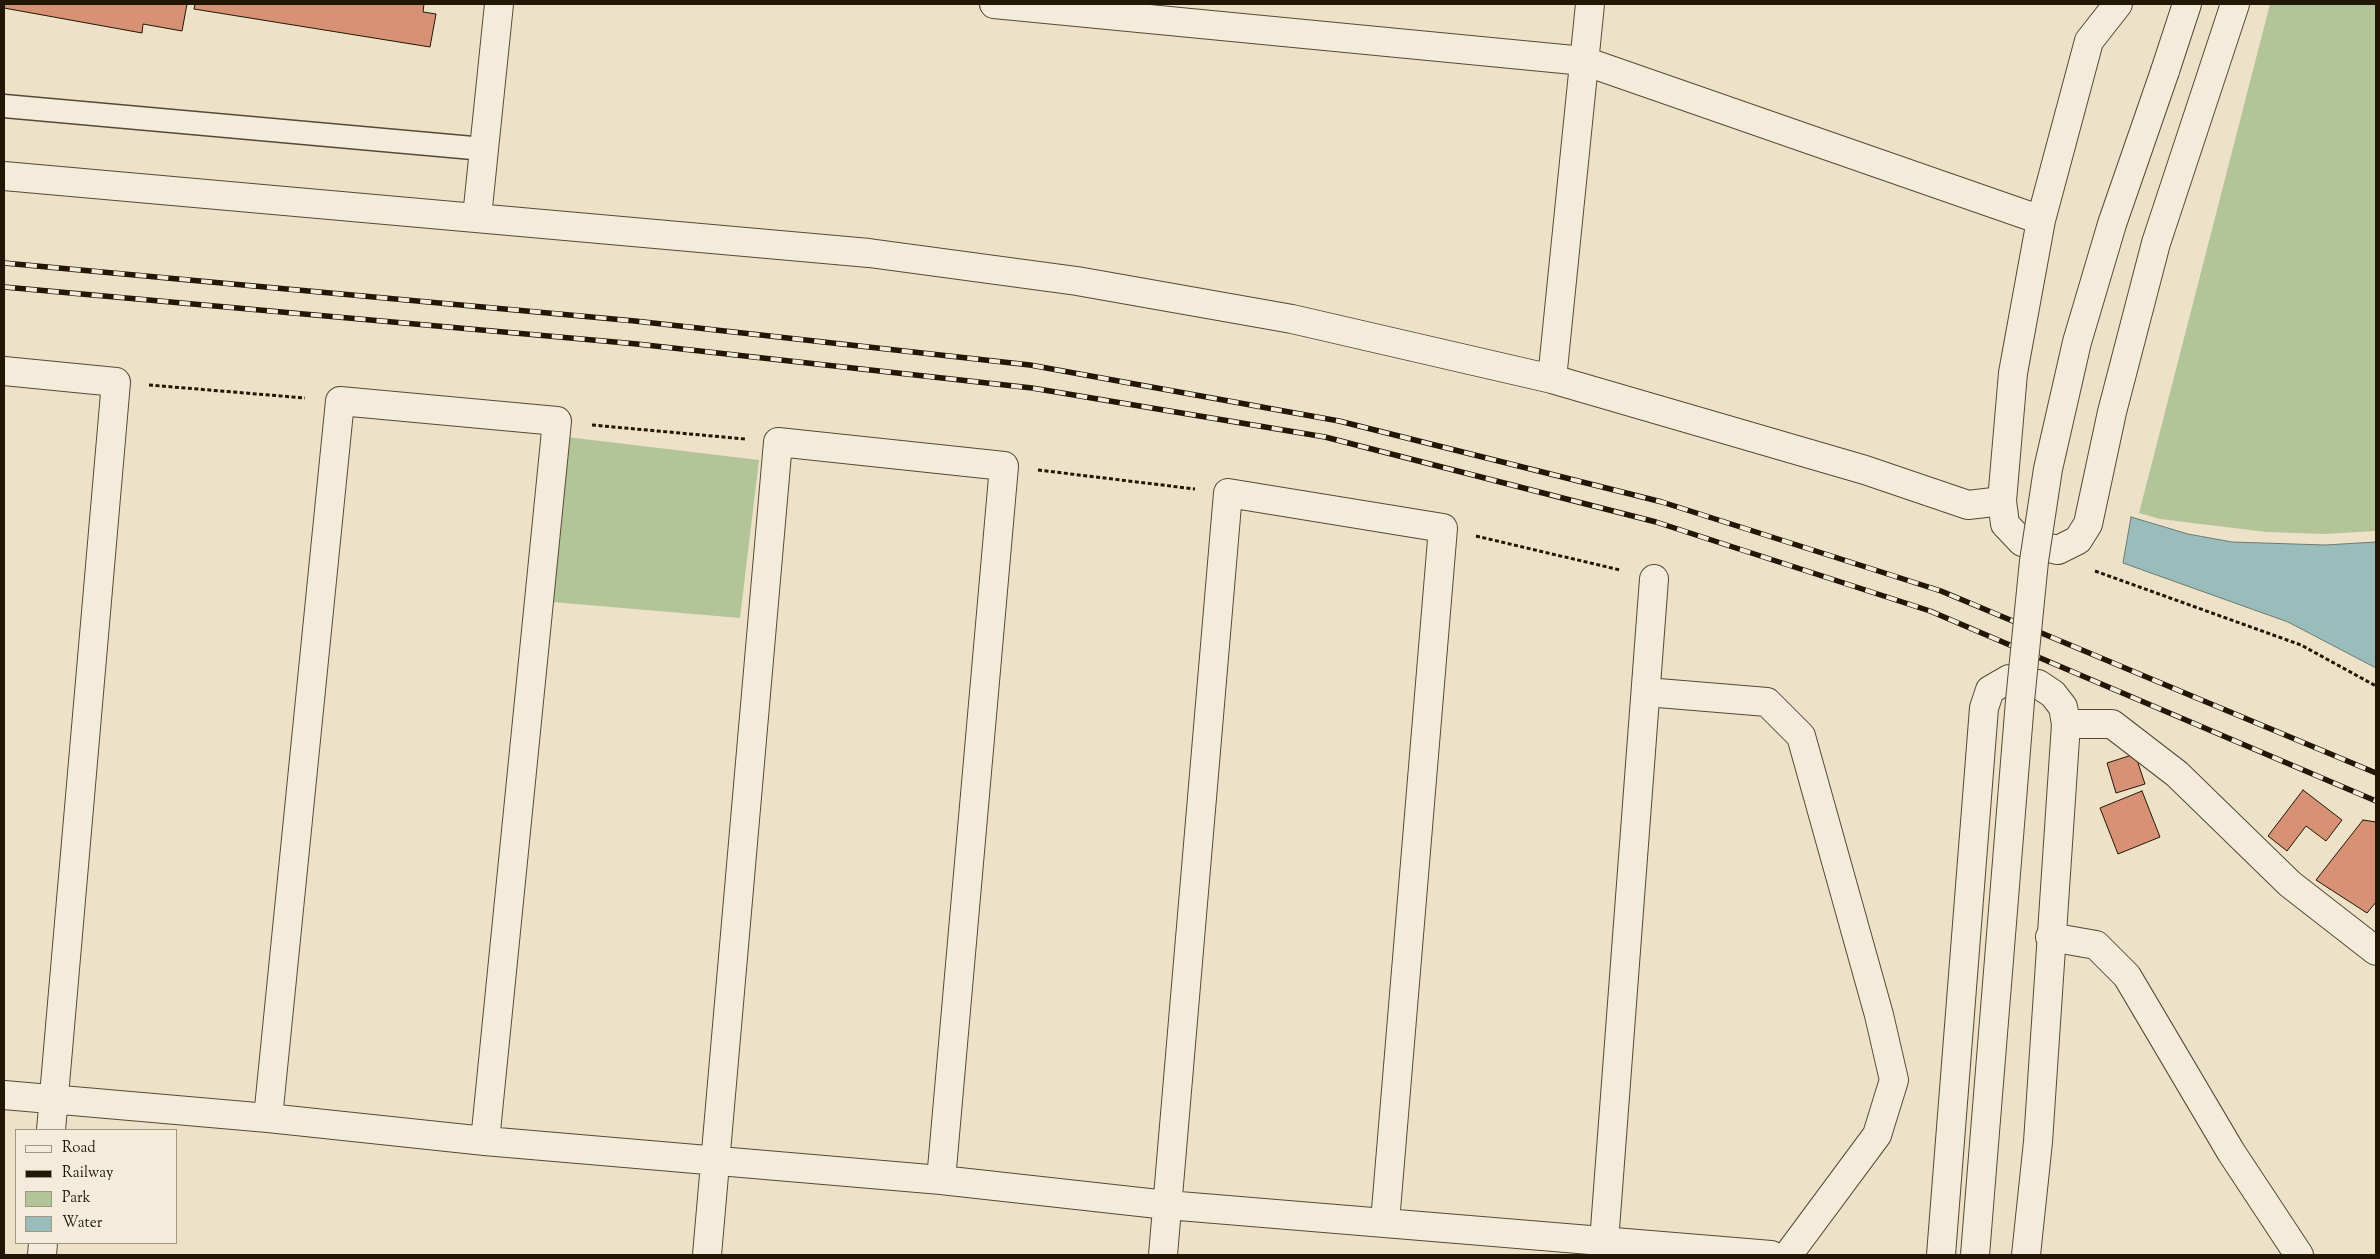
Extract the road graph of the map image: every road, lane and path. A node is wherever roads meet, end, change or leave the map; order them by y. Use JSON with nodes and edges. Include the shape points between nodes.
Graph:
{"nodes":[{"id":1,"x":499,"y":4,"type":"edge"},
{"id":2,"x":994,"y":4,"type":"edge"},
{"id":3,"x":1590,"y":4,"type":"edge"},
{"id":4,"x":2118,"y":4,"type":"edge"},
{"id":5,"x":2187,"y":4,"type":"edge"},
{"id":6,"x":2235,"y":4,"type":"edge"},
{"id":7,"x":1584,"y":61,"type":"junction"},
{"id":8,"x":4,"y":106,"type":"edge"},
{"id":9,"x":484,"y":150,"type":"junction"},
{"id":10,"x":4,"y":176,"type":"edge"},
{"id":11,"x":476,"y":217,"type":"junction"},
{"id":12,"x":2041,"y":220,"type":"junction"},
{"id":13,"x":4,"y":371,"type":"edge"},
{"id":14,"x":1552,"y":379,"type":"junction"},
{"id":15,"x":116,"y":382,"type":"junction"},
{"id":16,"x":340,"y":401,"type":"junction"},
{"id":17,"x":557,"y":421,"type":"junction"},
{"id":18,"x":778,"y":442,"type":"junction"},
{"id":19,"x":1004,"y":466,"type":"junction"},
{"id":20,"x":1228,"y":493,"type":"junction"},
{"id":21,"x":2002,"y":501,"type":"junction"},
{"id":22,"x":1443,"y":528,"type":"junction"},
{"id":23,"x":2078,"y":540,"type":"junction"},
{"id":24,"x":1654,"y":578,"type":"joint"},
{"id":25,"x":2376,"y":686,"type":"edge"},
{"id":26,"x":1646,"y":692,"type":"junction"},
{"id":27,"x":2066,"y":724,"type":"junction"},
{"id":28,"x":2050,"y":937,"type":"junction"},
{"id":29,"x":2376,"y":951,"type":"edge"},
{"id":30,"x":4,"y":1095,"type":"edge"},
{"id":31,"x":53,"y":1099,"type":"junction"},
{"id":32,"x":268,"y":1118,"type":"junction"},
{"id":33,"x":51,"y":1129,"type":"edge"},
{"id":34,"x":485,"y":1141,"type":"junction"},
{"id":35,"x":714,"y":1160,"type":"junction"},
{"id":36,"x":941,"y":1180,"type":"junction"},
{"id":37,"x":1167,"y":1205,"type":"junction"},
{"id":38,"x":1385,"y":1222,"type":"junction"},
{"id":39,"x":1604,"y":1242,"type":"junction"},
{"id":40,"x":707,"y":1255,"type":"edge"},
{"id":41,"x":1163,"y":1255,"type":"edge"},
{"id":42,"x":1771,"y":1255,"type":"edge"},
{"id":43,"x":1788,"y":1255,"type":"edge"},
{"id":44,"x":1941,"y":1255,"type":"edge"},
{"id":45,"x":1975,"y":1255,"type":"edge"},
{"id":46,"x":2026,"y":1255,"type":"edge"},
{"id":47,"x":2299,"y":1255,"type":"edge"}],
"edges":[{"from":1,"to":9,"type":"street"},
{"from":2,"to":7,"type":"street"},
{"from":3,"to":7,"type":"street"},
{"from":4,"to":12,"type":"street","via":[[2089,41]]},
{"from":5,"to":45,"type":"street","bridge":true,"via":[[2112,224],[2077,342],[2048,469],[2034,561],[2020,701]]},
{"from":6,"to":23,"type":"street","via":[[2156,243],[2088,524]]},
{"from":7,"to":12,"type":"street"},
{"from":7,"to":14,"type":"street"},
{"from":8,"to":9,"type":"lane"},
{"from":9,"to":11,"type":"street"},
{"from":10,"to":11,"type":"street"},
{"from":11,"to":14,"type":"street","via":[[869,254],[1077,281],[1292,319]]},
{"from":12,"to":21,"type":"street","via":[[2013,373]]},
{"from":13,"to":15,"type":"street"},
{"from":14,"to":21,"type":"street","via":[[1865,470],[1968,505]]},
{"from":15,"to":16,"type":"path"},
{"from":15,"to":31,"type":"street"},
{"from":16,"to":17,"type":"street"},
{"from":16,"to":32,"type":"street"},
{"from":17,"to":18,"type":"path"},
{"from":17,"to":34,"type":"street"},
{"from":18,"to":19,"type":"street"},
{"from":18,"to":35,"type":"street"},
{"from":19,"to":20,"type":"path"},
{"from":19,"to":36,"type":"street"},
{"from":20,"to":22,"type":"street"},
{"from":20,"to":37,"type":"street"},
{"from":21,"to":23,"type":"street","via":[[2005,524],[2022,542],[2058,550]]},
{"from":22,"to":24,"type":"path"},
{"from":22,"to":38,"type":"street"},
{"from":23,"to":25,"type":"path","via":[[2095,571],[2301,645]]},
{"from":24,"to":26,"type":"street"},
{"from":26,"to":39,"type":"street"},
{"from":26,"to":43,"type":"street","via":[[1767,702],[1801,736],[1879,1014],[1894,1080],[1877,1135]]},
{"from":27,"to":28,"type":"street"},
{"from":27,"to":29,"type":"street","via":[[2112,724],[2177,774],[2290,884]]},
{"from":27,"to":44,"type":"street","via":[[2063,708],[2053,694],[2038,684],[2009,679],[1990,690],[1984,708]]},
{"from":28,"to":46,"type":"street","via":[[2038,1142]]},
{"from":28,"to":47,"type":"street","via":[[2096,945],[2127,976],[2231,1152]]},
{"from":30,"to":31,"type":"street"},
{"from":31,"to":32,"type":"street"},
{"from":31,"to":33,"type":"street"},
{"from":32,"to":34,"type":"street"},
{"from":34,"to":35,"type":"street"},
{"from":35,"to":36,"type":"street"},
{"from":35,"to":40,"type":"street"},
{"from":36,"to":37,"type":"street"},
{"from":37,"to":38,"type":"street"},
{"from":37,"to":41,"type":"street"},
{"from":38,"to":39,"type":"street"},
{"from":39,"to":42,"type":"street"}]}
